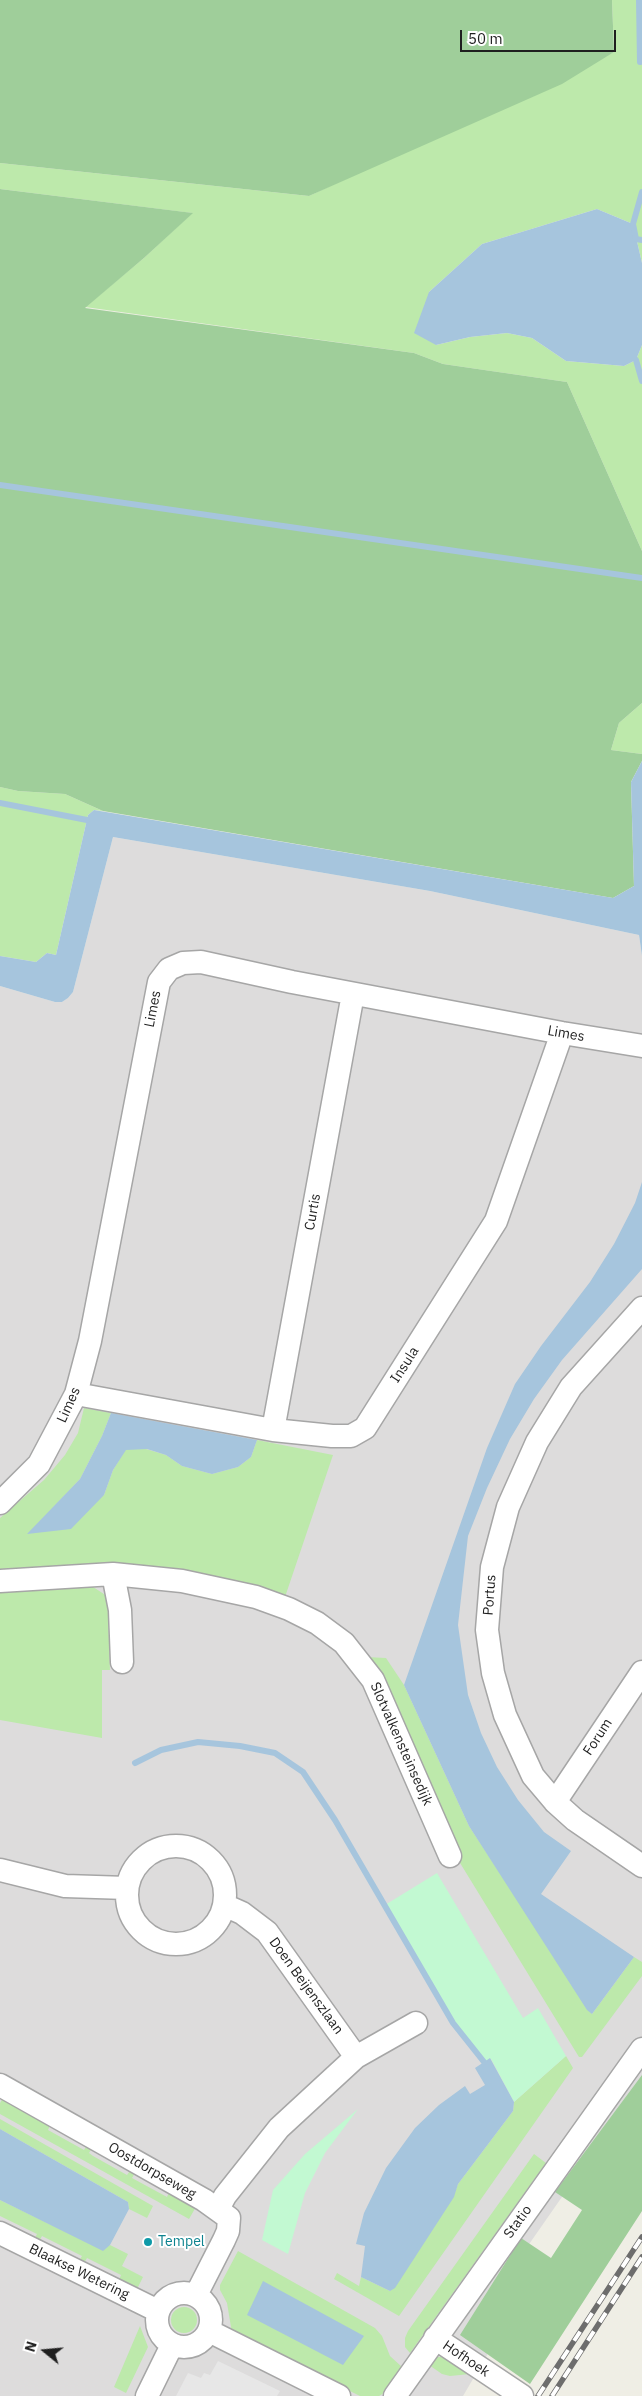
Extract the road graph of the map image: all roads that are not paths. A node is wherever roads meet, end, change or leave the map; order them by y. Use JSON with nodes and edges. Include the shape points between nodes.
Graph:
{"nodes":[{"id":1,"x":353,"y":994,"type":"junction"},
{"id":2,"x":562,"y":1033,"type":"junction"},
{"id":3,"x":642,"y":1046,"type":"edge"},
{"id":4,"x":642,"y":1308,"type":"edge"},
{"id":5,"x":76,"y":1394,"type":"junction"},
{"id":6,"x":272,"y":1430,"type":"junction"},
{"id":7,"x":0,"y":1503,"type":"edge"},
{"id":8,"x":113,"y":1574,"type":"junction"},
{"id":9,"x":0,"y":1581,"type":"edge"},
{"id":10,"x":122,"y":1662,"type":"dead end"},
{"id":11,"x":642,"y":1672,"type":"edge"},
{"id":12,"x":555,"y":1802,"type":"junction"},
{"id":13,"x":450,"y":1856,"type":"dead end"},
{"id":14,"x":642,"y":1866,"type":"edge"},
{"id":15,"x":0,"y":1870,"type":"edge"},
{"id":16,"x":127,"y":1888,"type":"junction"},
{"id":17,"x":224,"y":1905,"type":"junction"},
{"id":18,"x":416,"y":2023,"type":"dead end"},
{"id":19,"x":642,"y":2049,"type":"edge"},
{"id":20,"x":356,"y":2058,"type":"junction"},
{"id":21,"x":0,"y":2085,"type":"edge"},
{"id":22,"x":218,"y":2209,"type":"junction"},
{"id":23,"x":0,"y":2233,"type":"edge"},
{"id":24,"x":196,"y":2295,"type":"junction"},
{"id":25,"x":158,"y":2311,"type":"junction"},
{"id":26,"x":209,"y":2331,"type":"junction"},
{"id":27,"x":435,"y":2338,"type":"junction"},
{"id":28,"x":172,"y":2345,"type":"junction"},
{"id":29,"x":147,"y":2396,"type":"edge"},
{"id":30,"x":339,"y":2396,"type":"edge"},
{"id":31,"x":395,"y":2396,"type":"edge"},
{"id":32,"x":522,"y":2396,"type":"edge"}],
"edges":[{"from":1,"to":2,"type":"street","name":"Limes"},
{"from":1,"to":5,"type":"street","name":"Limes","via":[[201,962],[183,963],[169,969],[159,982],[90,1341]]},
{"from":1,"to":6,"type":"street","name":"Curtis"},
{"from":2,"to":3,"type":"street","name":"Limes"},
{"from":2,"to":6,"type":"street","name":"Insula","via":[[496,1222],[365,1428],[351,1436]]},
{"from":4,"to":12,"type":"street","name":"Portus","via":[[571,1387],[537,1442],[508,1507],[492,1567],[487,1630],[493,1673],[505,1715],[533,1776]]},
{"from":5,"to":6,"type":"street","name":"Insula"},
{"from":5,"to":7,"type":"street","name":"Limes","via":[[39,1464]]},
{"from":8,"to":9,"type":"street","name":"Slotvalkensteinsedijk"},
{"from":8,"to":10,"type":"street","via":[[120,1610]]},
{"from":8,"to":13,"type":"street","name":"Slotvalkensteinsedijk","via":[[182,1580],[256,1597],[316,1623],[344,1643],[373,1680]]},
{"from":11,"to":12,"type":"street","name":"Forum"},
{"from":12,"to":14,"type":"street","name":"Portus","via":[[575,1820]]},
{"from":15,"to":16,"type":"street","via":[[65,1886]]},
{"from":16,"to":17,"type":"street","via":[[127,1903],[133,1921],[145,1934],[170,1944],[183,1944],[207,1933],[216,1923]]},
{"from":16,"to":17,"type":"street","via":[[134,1868],[147,1855],[160,1848],[189,1847],[214,1863],[222,1876]]},
{"from":17,"to":20,"type":"street","name":"Doen Beijenszlaan","via":[[242,1913],[267,1932]]},
{"from":18,"to":20,"type":"street"},
{"from":19,"to":27,"type":"street","name":"Statio"},
{"from":20,"to":22,"type":"street","via":[[279,2128]]},
{"from":21,"to":22,"type":"street","name":"Oostdorpseweg"},
{"from":22,"to":24,"type":"street","via":[[229,2218],[228,2231]]},
{"from":23,"to":25,"type":"street","name":"Blaakse Wetering"},
{"from":24,"to":25,"type":"street","via":[[173,2295]]},
{"from":24,"to":26,"type":"street","via":[[210,2310]]},
{"from":25,"to":28,"type":"street","via":[[158,2330]]},
{"from":26,"to":28,"type":"street","via":[[196,2345],[184,2348]]},
{"from":26,"to":30,"type":"street"},
{"from":27,"to":31,"type":"street","name":"Statio"},
{"from":27,"to":32,"type":"street","name":"Hofhoek"},
{"from":28,"to":29,"type":"street"}]}
